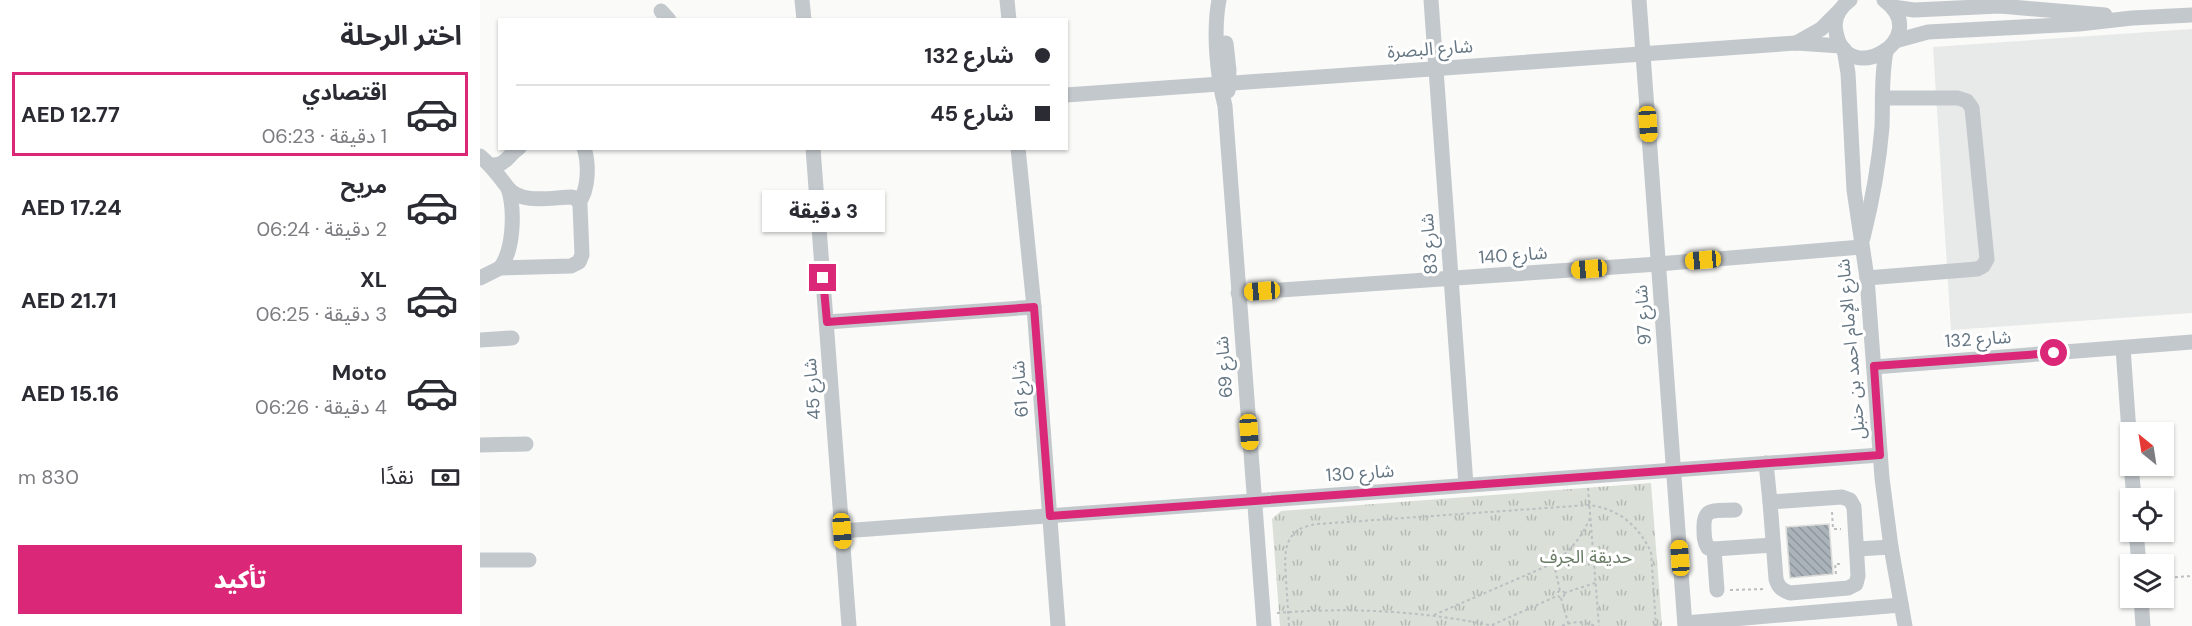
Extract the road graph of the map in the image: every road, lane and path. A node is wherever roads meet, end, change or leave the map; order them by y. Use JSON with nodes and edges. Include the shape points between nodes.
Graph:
{"nodes":[{"id":1,"x":802,"y":0,"type":"edge"},
{"id":2,"x":1007,"y":0,"type":"edge"},
{"id":3,"x":1219,"y":0,"type":"edge"},
{"id":4,"x":1431,"y":0,"type":"edge"},
{"id":5,"x":1639,"y":0,"type":"edge"},
{"id":6,"x":1888,"y":2,"type":"edge"},
{"id":7,"x":1847,"y":3,"type":"edge"},
{"id":8,"x":2192,"y":15,"type":"edge"},
{"id":9,"x":804,"y":18,"type":"edge"},
{"id":10,"x":1009,"y":18,"type":"edge"},
{"id":11,"x":2132,"y":18,"type":"junction"},
{"id":12,"x":1796,"y":43,"type":"junction"},
{"id":13,"x":1891,"y":46,"type":"junction"},
{"id":14,"x":1843,"y":47,"type":"junction"},
{"id":15,"x":1643,"y":53,"type":"junction"},
{"id":16,"x":1436,"y":68,"type":"junction"},
{"id":17,"x":1225,"y":83,"type":"junction"},
{"id":18,"x":1068,"y":95,"type":"edge"},
{"id":19,"x":1883,"y":98,"type":"junction"},
{"id":20,"x":517,"y":150,"type":"edge"},
{"id":21,"x":584,"y":150,"type":"edge"},
{"id":22,"x":813,"y":150,"type":"edge"},
{"id":23,"x":1018,"y":150,"type":"edge"},
{"id":24,"x":485,"y":160,"type":"edge"},
{"id":25,"x":508,"y":188,"type":"junction"},
{"id":26,"x":579,"y":202,"type":"junction"},
{"id":27,"x":1861,"y":247,"type":"junction"},
{"id":28,"x":1658,"y":264,"type":"junction"},
{"id":29,"x":500,"y":268,"type":"junction"},
{"id":30,"x":480,"y":278,"type":"edge"},
{"id":31,"x":1451,"y":278,"type":"junction"},
{"id":32,"x":1867,"y":278,"type":"junction"},
{"id":33,"x":1238,"y":293,"type":"junction"},
{"id":34,"x":1034,"y":307,"type":"junction"},
{"id":35,"x":827,"y":322,"type":"junction"},
{"id":36,"x":512,"y":338,"type":"dead end"},
{"id":37,"x":480,"y":340,"type":"edge"},
{"id":38,"x":2192,"y":342,"type":"edge"},
{"id":39,"x":2123,"y":348,"type":"junction"},
{"id":40,"x":1874,"y":366,"type":"junction"},
{"id":41,"x":2128,"y":422,"type":"edge"},
{"id":42,"x":526,"y":444,"type":"dead end"},
{"id":43,"x":480,"y":445,"type":"edge"},
{"id":44,"x":1880,"y":455,"type":"junction"},
{"id":45,"x":1766,"y":463,"type":"junction"},
{"id":46,"x":1674,"y":470,"type":"junction"},
{"id":47,"x":1587,"y":477,"type":"junction"},
{"id":48,"x":1466,"y":485,"type":"junction"},
{"id":49,"x":1832,"y":497,"type":"junction"},
{"id":50,"x":1254,"y":501,"type":"junction"},
{"id":51,"x":1770,"y":502,"type":"junction"},
{"id":52,"x":1589,"y":505,"type":"junction"},
{"id":53,"x":1735,"y":510,"type":"dead end"},
{"id":54,"x":1050,"y":516,"type":"junction"},
{"id":55,"x":1590,"y":518,"type":"junction"},
{"id":56,"x":1856,"y":529,"type":"junction"},
{"id":57,"x":842,"y":531,"type":"junction"},
{"id":58,"x":1773,"y":545,"type":"junction"},
{"id":59,"x":1891,"y":547,"type":"junction"},
{"id":60,"x":1714,"y":549,"type":"junction"},
{"id":61,"x":1857,"y":556,"type":"junction"},
{"id":62,"x":480,"y":560,"type":"edge"},
{"id":63,"x":529,"y":560,"type":"dead end"},
{"id":64,"x":1554,"y":563,"type":"junction"},
{"id":65,"x":2192,"y":576,"type":"edge"},
{"id":66,"x":2174,"y":577,"type":"edge"},
{"id":67,"x":1595,"y":583,"type":"junction"},
{"id":68,"x":1781,"y":588,"type":"junction"},
{"id":69,"x":1837,"y":589,"type":"junction"},
{"id":70,"x":1717,"y":590,"type":"joint"},
{"id":71,"x":1560,"y":591,"type":"junction"},
{"id":72,"x":1564,"y":593,"type":"junction"},
{"id":73,"x":1559,"y":597,"type":"junction"},
{"id":74,"x":1901,"y":605,"type":"junction"},
{"id":75,"x":2142,"y":608,"type":"edge"},
{"id":76,"x":1288,"y":612,"type":"junction"},
{"id":77,"x":1434,"y":615,"type":"junction"},
{"id":78,"x":1263,"y":620,"type":"edge"},
{"id":79,"x":1569,"y":624,"type":"edge"},
{"id":80,"x":1685,"y":625,"type":"edge"},
{"id":81,"x":849,"y":626,"type":"edge"},
{"id":82,"x":1058,"y":626,"type":"edge"},
{"id":83,"x":1289,"y":626,"type":"edge"},
{"id":84,"x":1493,"y":626,"type":"edge"},
{"id":85,"x":1562,"y":626,"type":"edge"},
{"id":86,"x":1595,"y":626,"type":"edge"},
{"id":87,"x":1599,"y":626,"type":"edge"},
{"id":88,"x":1656,"y":626,"type":"edge"},
{"id":89,"x":1905,"y":626,"type":"edge"},
{"id":90,"x":2143,"y":626,"type":"edge"}],
"edges":[{"from":1,"to":9,"type":"street"},
{"from":2,"to":10,"type":"street"},
{"from":3,"to":17,"type":"street","name":"شارع 69","via":[[1217,19]]},
{"from":4,"to":16,"type":"street","name":"شارع 83"},
{"from":5,"to":15,"type":"street","name":"شارع 97"},
{"from":6,"to":11,"type":"street","via":[[1914,9],[2010,6]]},
{"from":6,"to":13,"type":"street","name":"شارع الإمام احمد بن حنبل","via":[[1899,27]]},
{"from":7,"to":12,"type":"street","name":"شارع البصرة","via":[[1821,29]]},
{"from":7,"to":14,"type":"street","name":"شارع الإمام احمد بن حنبل","via":[[1835,24]]},
{"from":8,"to":11,"type":"street"},
{"from":11,"to":13,"type":"street","via":[[1928,32]]},
{"from":12,"to":14,"type":"street","name":"شارع البصرة"},
{"from":12,"to":15,"type":"street","name":"شارع البصرة"},
{"from":13,"to":14,"type":"street","name":"شارع البصرة","via":[[1872,58],[1850,54]]},
{"from":13,"to":19,"type":"street","name":"شارع الإمام احمد بن حنبل","via":[[1883,72]]},
{"from":14,"to":27,"type":"street","name":"شارع الإمام احمد بن حنبل"},
{"from":15,"to":16,"type":"street","name":"شارع البصرة"},
{"from":15,"to":28,"type":"street","name":"شارع 97"},
{"from":16,"to":17,"type":"street","name":"شارع البصرة"},
{"from":16,"to":31,"type":"street","name":"شارع 83"},
{"from":17,"to":18,"type":"street","name":"شارع البصرة"},
{"from":17,"to":33,"type":"street","name":"شارع 69"},
{"from":19,"to":27,"type":"street","name":"شارع الإمام احمد بن حنبل","via":[[1878,157]]},
{"from":19,"to":32,"type":"street","via":[[1958,98],[1970,104],[1987,260],[1977,269]]},
{"from":20,"to":24,"type":"street","via":[[496,165]]},
{"from":21,"to":26,"type":"street","via":[[586,185]]},
{"from":22,"to":35,"type":"street","name":"شارع 45"},
{"from":23,"to":34,"type":"street","name":"شارع 61"},
{"from":24,"to":25,"type":"street"},
{"from":25,"to":26,"type":"street","via":[[524,198],[572,197]]},
{"from":25,"to":29,"type":"street","via":[[512,206],[510,247]]},
{"from":26,"to":29,"type":"street","via":[[579,262],[571,266]]},
{"from":27,"to":28,"type":"street","name":"شارع 140"},
{"from":27,"to":32,"type":"street","name":"شارع الإمام احمد بن حنبل"},
{"from":28,"to":31,"type":"street","name":"شارع 140"},
{"from":28,"to":46,"type":"street","name":"شارع 97"},
{"from":29,"to":30,"type":"street"},
{"from":31,"to":33,"type":"street","name":"شارع 140"},
{"from":31,"to":48,"type":"street","name":"شارع 83"},
{"from":32,"to":40,"type":"street","name":"شارع الإمام احمد بن حنبل"},
{"from":33,"to":50,"type":"street","name":"شارع 69"},
{"from":34,"to":35,"type":"street"},
{"from":34,"to":54,"type":"street","name":"شارع 61"},
{"from":35,"to":57,"type":"street","name":"شارع 45"},
{"from":36,"to":37,"type":"street"},
{"from":38,"to":39,"type":"street","name":"شارع 132"},
{"from":39,"to":40,"type":"street","name":"شارع 132"},
{"from":39,"to":41,"type":"street"},
{"from":40,"to":44,"type":"street","name":"شارع الإمام احمد بن حنبل"},
{"from":42,"to":43,"type":"street"},
{"from":44,"to":45,"type":"street","name":"شارع 130"},
{"from":44,"to":59,"type":"street","name":"شارع الإمام احمد بن حنبل"},
{"from":45,"to":46,"type":"street","name":"شارع 130"},
{"from":45,"to":51,"type":"street"},
{"from":46,"to":47,"type":"street","name":"شارع 130"},
{"from":46,"to":80,"type":"street","name":"شارع 97"},
{"from":47,"to":48,"type":"street","name":"شارع 130"},
{"from":47,"to":52,"type":"path"},
{"from":48,"to":50,"type":"street","name":"شارع 130"},
{"from":49,"to":51,"type":"street"},
{"from":49,"to":56,"type":"street","via":[[1853,503]]},
{"from":49,"to":56,"type":"path","via":[[1833,529]]},
{"from":50,"to":54,"type":"street","name":"شارع 130"},
{"from":50,"to":78,"type":"street","name":"شارع 69"},
{"from":51,"to":58,"type":"street"},
{"from":52,"to":55,"type":"path"},
{"from":52,"to":76,"type":"path","via":[[1310,525],[1296,532],[1284,552]]},
{"from":52,"to":88,"type":"path","via":[[1605,507],[1626,518],[1647,542]]},
{"from":53,"to":60,"type":"street","via":[[1710,511],[1704,516],[1705,542]]},
{"from":54,"to":57,"type":"street","name":"شارع 130"},
{"from":54,"to":82,"type":"street","name":"شارع 61"},
{"from":55,"to":64,"type":"path","via":[[1579,539]]},
{"from":55,"to":67,"type":"path"},
{"from":56,"to":61,"type":"street"},
{"from":57,"to":81,"type":"street","name":"شارع 45"},
{"from":58,"to":60,"type":"street"},
{"from":58,"to":68,"type":"street","via":[[1776,579]]},
{"from":59,"to":61,"type":"street"},
{"from":59,"to":74,"type":"street","name":"شارع الإمام احمد بن حنبل"},
{"from":60,"to":70,"type":"street"},
{"from":61,"to":69,"type":"street","via":[[1856,584]]},
{"from":61,"to":69,"type":"path","via":[[1835,564]]},
{"from":62,"to":63,"type":"street"},
{"from":64,"to":71,"type":"path"},
{"from":64,"to":77,"type":"path"},
{"from":65,"to":66,"type":"path"},
{"from":67,"to":72,"type":"path"},
{"from":67,"to":87,"type":"path"},
{"from":68,"to":69,"type":"street","via":[[1790,593]]},
{"from":68,"to":70,"type":"path"},
{"from":71,"to":72,"type":"path"},
{"from":71,"to":73,"type":"path"},
{"from":72,"to":73,"type":"path"},
{"from":73,"to":79,"type":"path"},
{"from":73,"to":84,"type":"path"},
{"from":74,"to":80,"type":"street"},
{"from":74,"to":89,"type":"street","name":"شارع الإمام احمد بن حنبل"},
{"from":75,"to":90,"type":"street"},
{"from":76,"to":77,"type":"path","via":[[1351,610]]},
{"from":76,"to":78,"type":"path"},
{"from":76,"to":83,"type":"path"},
{"from":77,"to":84,"type":"path"},
{"from":79,"to":85,"type":"path"},
{"from":79,"to":86,"type":"path"}]}
